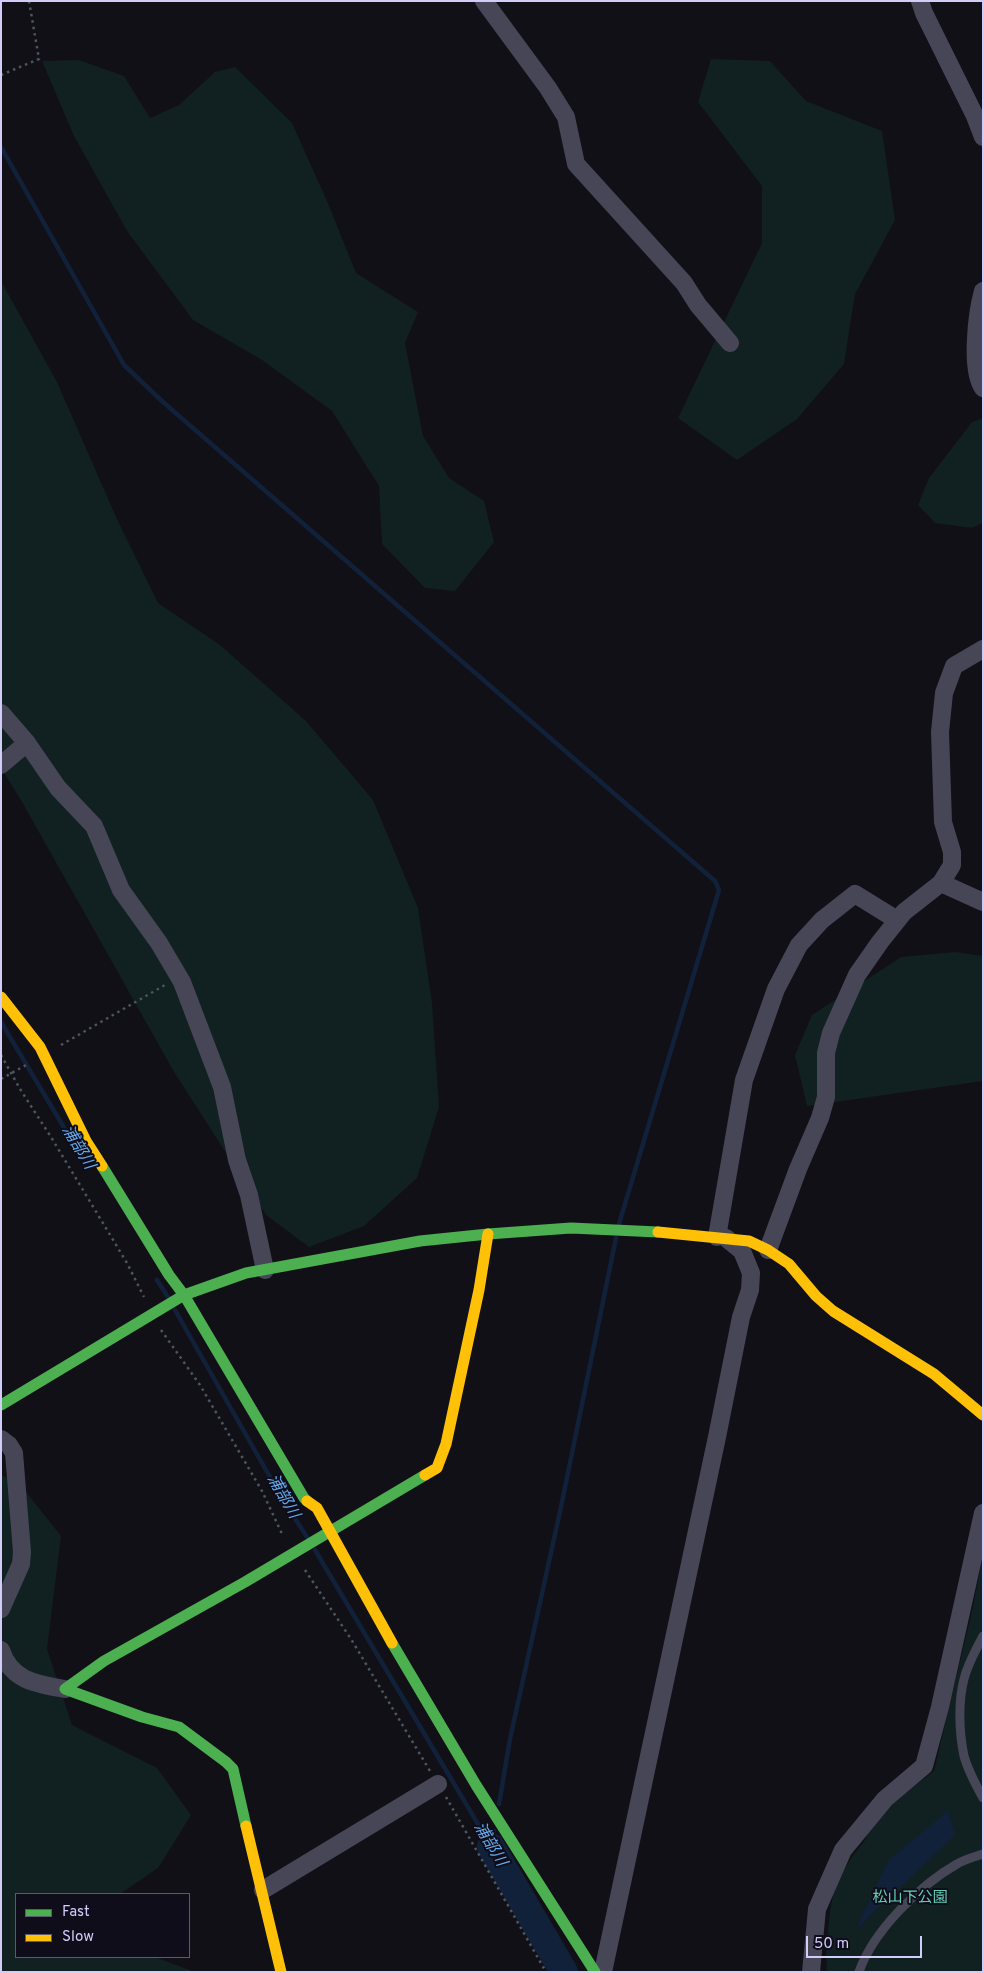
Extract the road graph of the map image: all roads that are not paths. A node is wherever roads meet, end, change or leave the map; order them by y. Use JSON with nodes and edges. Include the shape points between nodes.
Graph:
{"nodes":[{"id":1,"x":484,"y":1,"type":"edge"},
{"id":2,"x":920,"y":1,"type":"edge"},
{"id":3,"x":983,"y":136,"type":"edge"},
{"id":4,"x":983,"y":291,"type":"edge"},
{"id":5,"x":730,"y":343,"type":"dead end"},
{"id":6,"x":983,"y":388,"type":"edge"},
{"id":7,"x":983,"y":649,"type":"edge"},
{"id":8,"x":1,"y":713,"type":"edge"},
{"id":9,"x":27,"y":743,"type":"junction"},
{"id":10,"x":1,"y":765,"type":"edge"},
{"id":11,"x":941,"y":883,"type":"junction"},
{"id":12,"x":983,"y":902,"type":"edge"},
{"id":13,"x":897,"y":920,"type":"junction"},
{"id":14,"x":1,"y":997,"type":"edge"},
{"id":15,"x":488,"y":1234,"type":"junction"},
{"id":16,"x":722,"y":1237,"type":"junction"},
{"id":17,"x":768,"y":1250,"type":"junction"},
{"id":18,"x":265,"y":1270,"type":"junction"},
{"id":19,"x":184,"y":1295,"type":"junction"},
{"id":20,"x":1,"y":1405,"type":"edge"},
{"id":21,"x":983,"y":1415,"type":"edge"},
{"id":22,"x":1,"y":1439,"type":"edge"},
{"id":23,"x":983,"y":1514,"type":"edge"},
{"id":24,"x":329,"y":1532,"type":"junction"},
{"id":25,"x":1,"y":1609,"type":"edge"},
{"id":26,"x":983,"y":1636,"type":"edge"},
{"id":27,"x":1,"y":1650,"type":"edge"},
{"id":28,"x":65,"y":1689,"type":"junction"},
{"id":29,"x":438,"y":1784,"type":"road end"},
{"id":30,"x":983,"y":1798,"type":"edge"},
{"id":31,"x":983,"y":1854,"type":"edge"},
{"id":32,"x":263,"y":1890,"type":"junction"},
{"id":33,"x":282,"y":1972,"type":"edge"},
{"id":34,"x":596,"y":1972,"type":"edge"},
{"id":35,"x":602,"y":1972,"type":"edge"},
{"id":36,"x":811,"y":1972,"type":"edge"},
{"id":37,"x":859,"y":1972,"type":"edge"}],
"edges":[{"from":1,"to":5,"type":"street","via":[[566,117],[576,164],[684,283]]},
{"from":2,"to":3,"type":"street"},
{"from":4,"to":6,"type":"street","via":[[975,362],[978,382]]},
{"from":7,"to":11,"type":"street","via":[[954,666],[944,693],[940,732],[942,822],[952,852],[952,865]]},
{"from":8,"to":9,"type":"street"},
{"from":9,"to":10,"type":"street"},
{"from":9,"to":18,"type":"street","via":[[58,788],[94,826],[121,890],[159,942],[179,977],[222,1087]]},
{"from":11,"to":12,"type":"street"},
{"from":11,"to":13,"type":"street"},
{"from":13,"to":16,"type":"street","via":[[855,894],[822,920],[799,945],[776,989],[744,1080]]},
{"from":13,"to":17,"type":"street","via":[[857,975],[831,1033],[826,1053],[826,1097],[820,1118]]},
{"from":14,"to":19,"type":"street","via":[[40,1047],[86,1141]]},
{"from":15,"to":16,"type":"street","via":[[571,1228]]},
{"from":15,"to":18,"type":"street","via":[[420,1241]]},
{"from":15,"to":24,"type":"street","via":[[446,1444],[437,1468]]},
{"from":16,"to":17,"type":"street","via":[[749,1242]]},
{"from":16,"to":35,"type":"street","via":[[742,1252],[751,1273],[750,1290],[741,1316]]},
{"from":17,"to":21,"type":"street","via":[[789,1264],[833,1311],[934,1374]]},
{"from":18,"to":19,"type":"street","via":[[246,1273]]},
{"from":19,"to":20,"type":"street"},
{"from":19,"to":24,"type":"street","via":[[304,1498],[318,1508]]},
{"from":22,"to":25,"type":"street","via":[[14,1453],[22,1552],[21,1564]]},
{"from":23,"to":36,"type":"street","via":[[924,1766],[885,1799],[843,1850],[817,1909]]},
{"from":24,"to":28,"type":"street","via":[[104,1661]]},
{"from":24,"to":34,"type":"street","via":[[476,1786]]},
{"from":26,"to":30,"type":"lane","via":[[971,1660],[961,1696],[965,1757]]},
{"from":27,"to":28,"type":"street","via":[[7,1666],[22,1677]]},
{"from":28,"to":32,"type":"street","via":[[179,1727],[233,1769]]},
{"from":29,"to":32,"type":"street"},
{"from":31,"to":37,"type":"lane","via":[[958,1863],[920,1890],[885,1926]]},
{"from":32,"to":33,"type":"street"}]}
